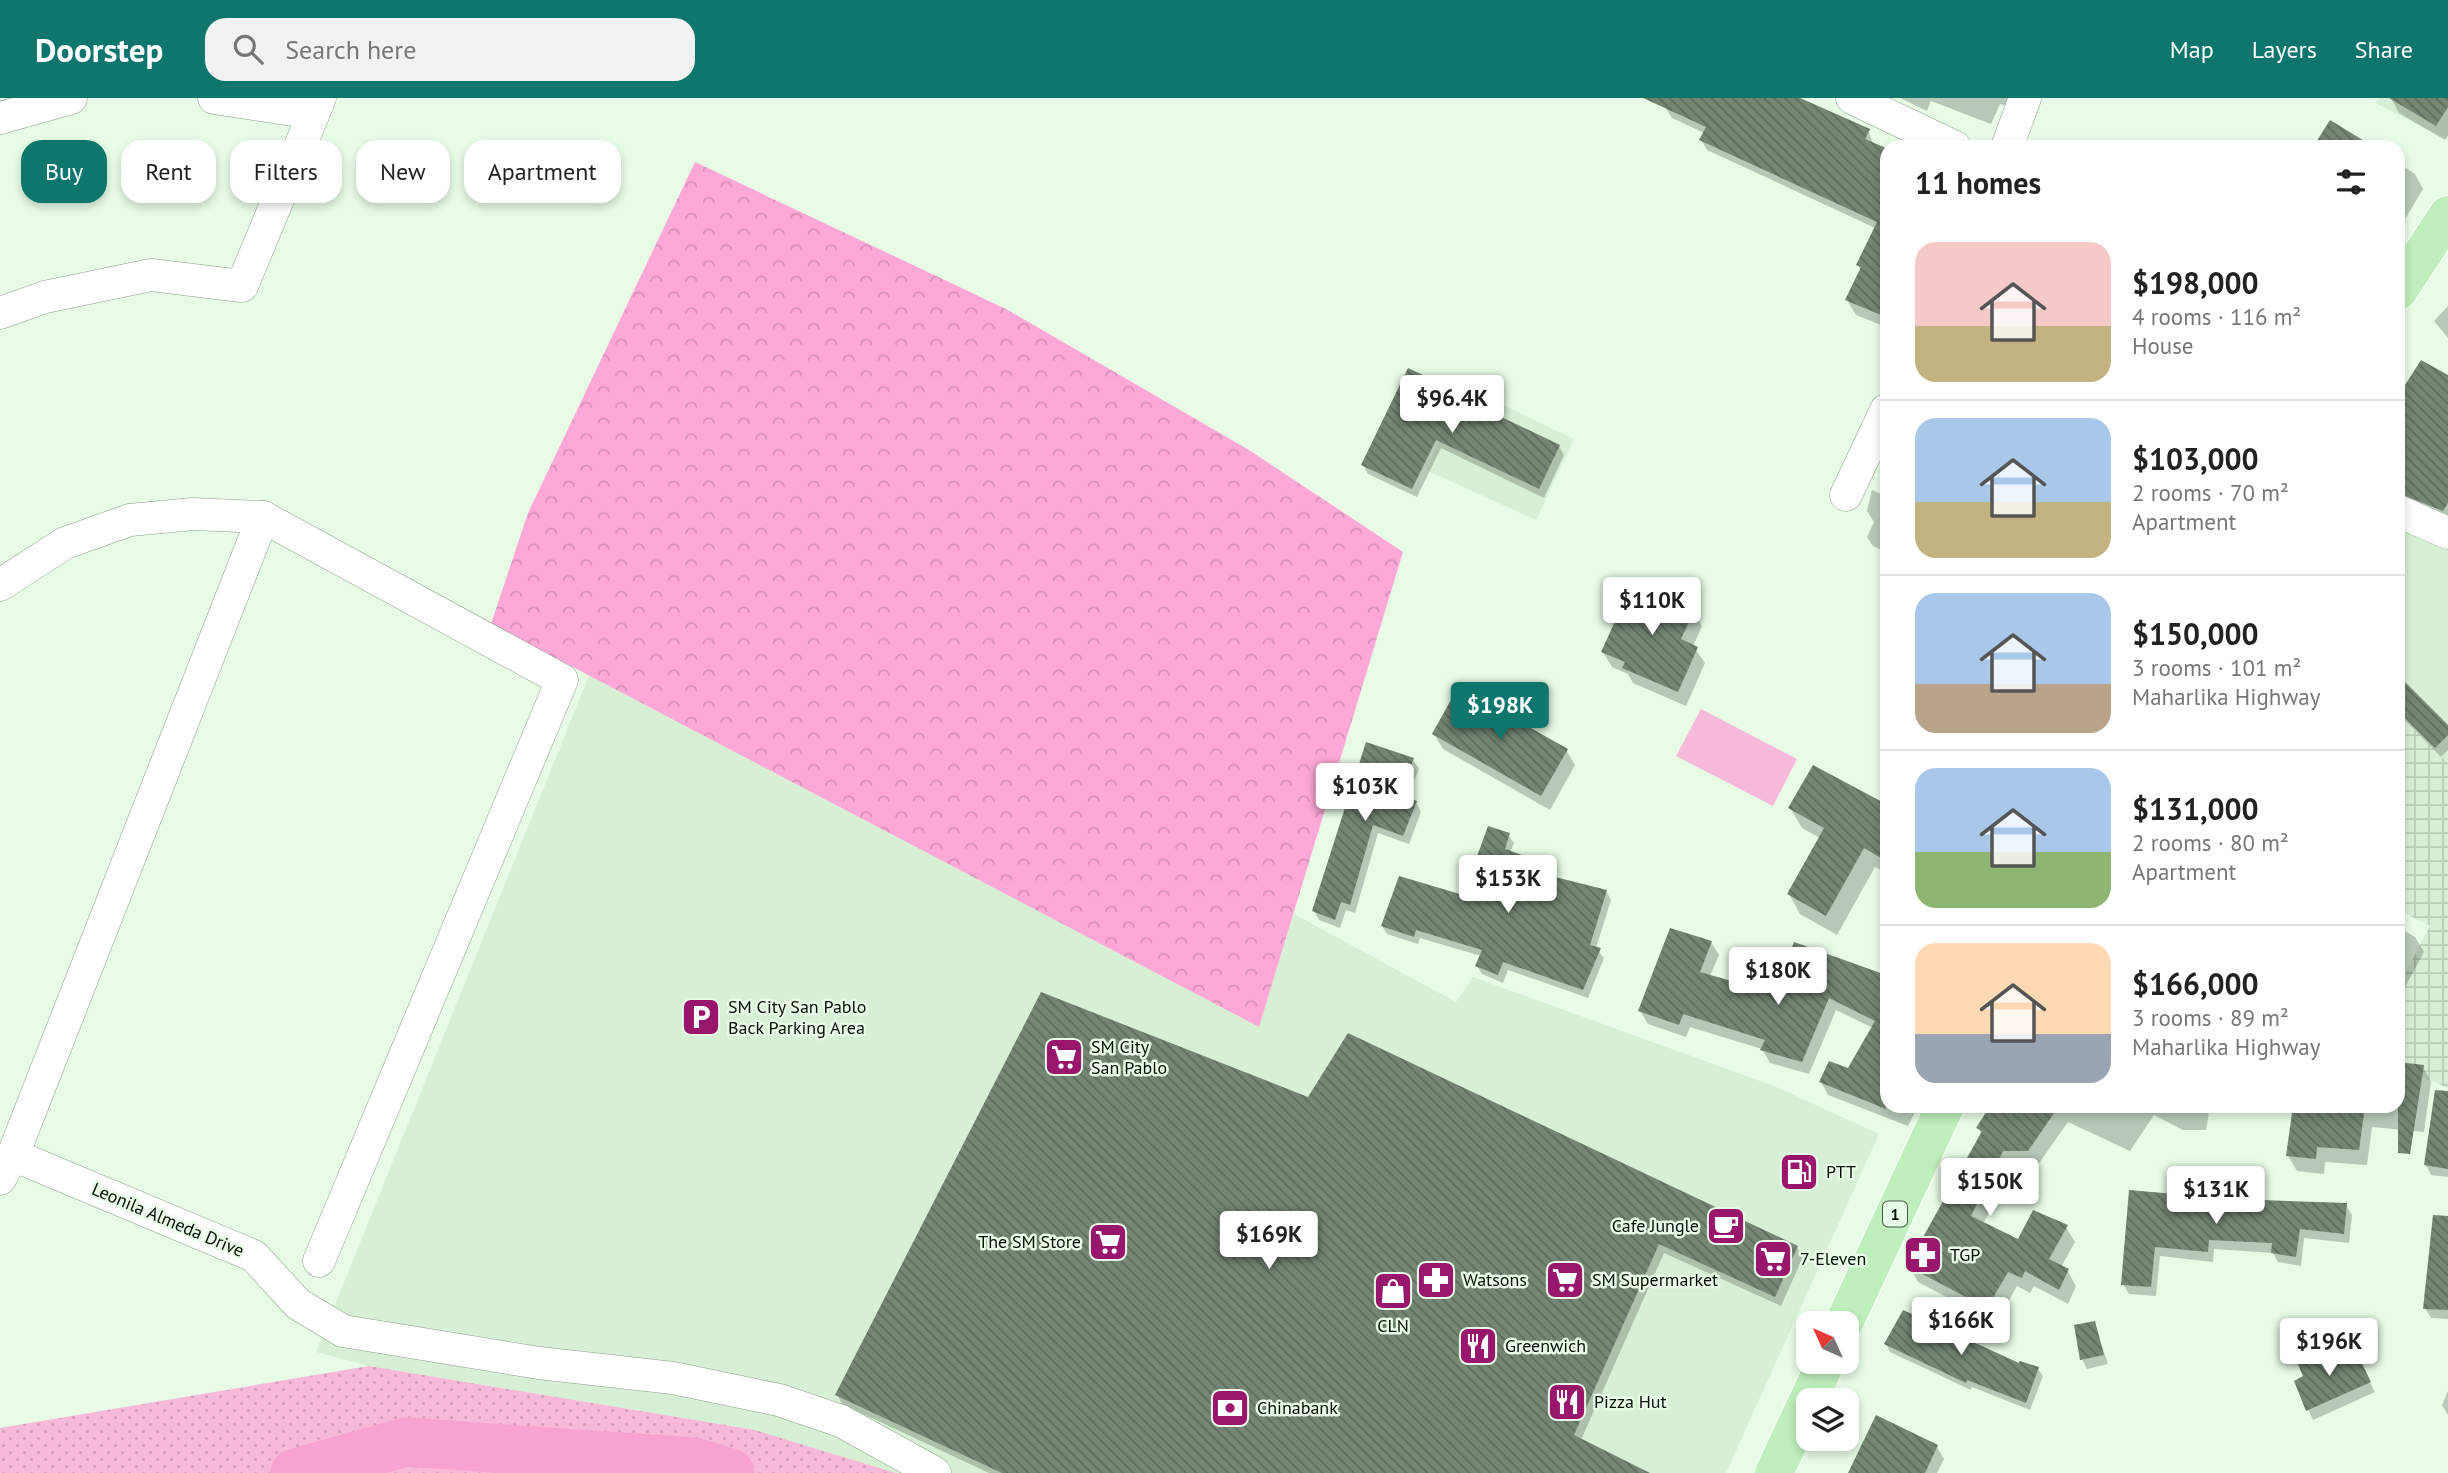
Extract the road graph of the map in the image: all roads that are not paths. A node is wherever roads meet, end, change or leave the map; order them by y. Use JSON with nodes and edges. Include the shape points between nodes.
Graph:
{"nodes":[{"id":1,"x":71,"y":98,"type":"edge"},
{"id":2,"x":214,"y":98,"type":"edge"},
{"id":3,"x":1852,"y":98,"type":"edge"},
{"id":4,"x":2025,"y":98,"type":"edge"},
{"id":5,"x":316,"y":106,"type":"edge"},
{"id":6,"x":0,"y":118,"type":"edge"},
{"id":7,"x":1940,"y":140,"type":"edge"},
{"id":8,"x":2010,"y":140,"type":"edge"},
{"id":9,"x":2448,"y":215,"type":"edge"},
{"id":10,"x":2405,"y":280,"type":"edge"},
{"id":11,"x":0,"y":313,"type":"edge"},
{"id":12,"x":1880,"y":423,"type":"edge"},
{"id":13,"x":1846,"y":495,"type":"dead end"},
{"id":14,"x":2405,"y":514,"type":"edge"},
{"id":15,"x":263,"y":516,"type":"junction"},
{"id":16,"x":2448,"y":533,"type":"edge"},
{"id":17,"x":0,"y":585,"type":"edge"},
{"id":18,"x":1942,"y":1113,"type":"edge"},
{"id":19,"x":6,"y":1167,"type":"edge"},
{"id":20,"x":319,"y":1261,"type":"dead end"},
{"id":21,"x":1850,"y":1311,"type":"edge"},
{"id":22,"x":1820,"y":1374,"type":"edge"},
{"id":23,"x":935,"y":1473,"type":"edge"},
{"id":24,"x":1774,"y":1473,"type":"edge"}],
"edges":[{"from":1,"to":6,"type":"street"},
{"from":2,"to":5,"type":"street"},
{"from":3,"to":7,"type":"street"},
{"from":4,"to":8,"type":"street"},
{"from":5,"to":11,"type":"street","via":[[242,286],[151,275],[44,297]]},
{"from":9,"to":10,"type":"main road"},
{"from":12,"to":13,"type":"street"},
{"from":14,"to":16,"type":"street"},
{"from":15,"to":17,"type":"street","via":[[193,514],[131,520],[65,543]]},
{"from":15,"to":19,"type":"street"},
{"from":15,"to":20,"type":"street","via":[[562,680]]},
{"from":18,"to":21,"type":"main road","number":"1"},
{"from":19,"to":23,"type":"street","name":"Leonila Almeda Drive","via":[[254,1256],[298,1304],[343,1332],[539,1363],[673,1378],[779,1400],[841,1421]]},
{"from":22,"to":24,"type":"main road"}]}
